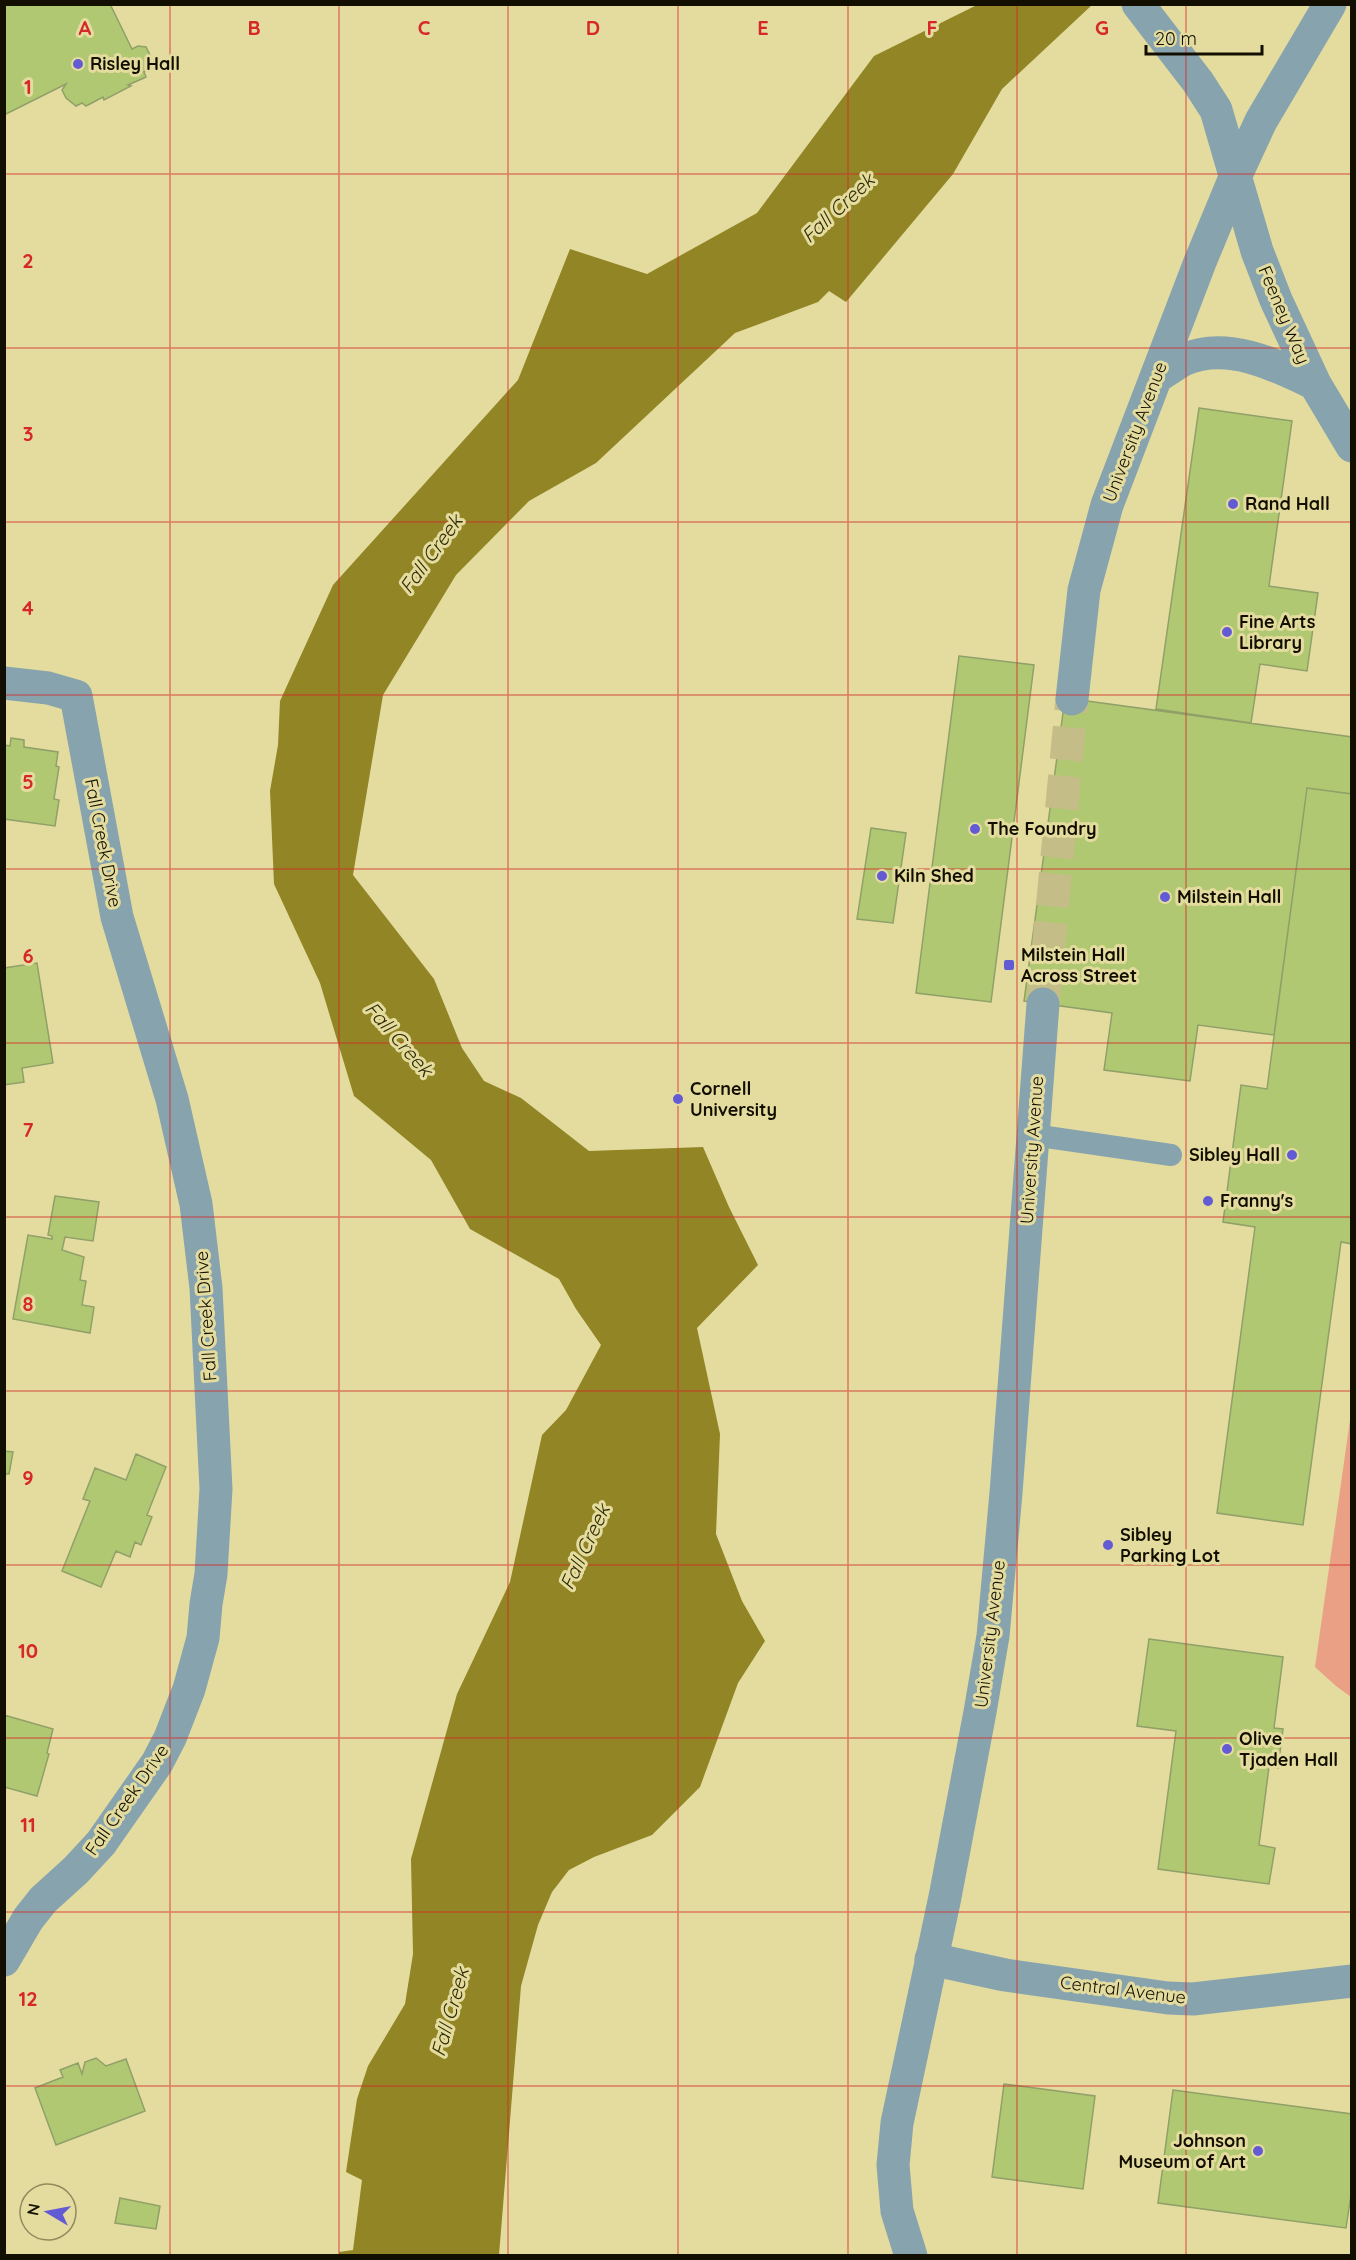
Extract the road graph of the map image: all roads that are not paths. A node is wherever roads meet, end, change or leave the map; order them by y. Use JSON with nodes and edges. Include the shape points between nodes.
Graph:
{"nodes":[{"id":1,"x":1138,"y":4,"type":"edge"},
{"id":2,"x":1330,"y":4,"type":"edge"},
{"id":3,"x":1236,"y":175,"type":"junction"},
{"id":4,"x":1156,"y":377,"type":"junction"},
{"id":5,"x":1315,"y":384,"type":"junction"},
{"id":6,"x":1352,"y":446,"type":"edge"},
{"id":7,"x":4,"y":683,"type":"edge"},
{"id":8,"x":1072,"y":699,"type":"tunnel mouth"},
{"id":9,"x":1042,"y":1004,"type":"tunnel mouth"},
{"id":10,"x":1033,"y":1135,"type":"junction"},
{"id":11,"x":1171,"y":1155,"type":"dead end"},
{"id":12,"x":931,"y":1959,"type":"junction"},
{"id":13,"x":4,"y":1960,"type":"edge"},
{"id":14,"x":1352,"y":1981,"type":"edge"},
{"id":15,"x":911,"y":2256,"type":"edge"}],
"edges":[{"from":1,"to":3,"type":"street","name":"Feeney Way","via":[[1216,110]]},
{"from":2,"to":3,"type":"street","name":"University Avenue","via":[[1261,121]]},
{"from":3,"to":4,"type":"street","name":"University Avenue"},
{"from":3,"to":5,"type":"street","name":"Feeney Way","via":[[1257,252]]},
{"from":4,"to":5,"type":"street","via":[[1184,360],[1206,353],[1227,353],[1282,368]]},
{"from":4,"to":8,"type":"street","name":"University Avenue","via":[[1094,548],[1084,590]]},
{"from":5,"to":6,"type":"street","name":"Feeney Way"},
{"from":7,"to":13,"type":"street","name":"Fall Creek Drive","via":[[76,696],[117,916],[172,1099],[196,1204],[206,1288],[216,1489],[204,1638],[170,1738],[101,1843],[43,1900]]},
{"from":9,"to":10,"type":"street","name":"University Avenue"},
{"from":10,"to":11,"type":"lane"},
{"from":10,"to":12,"type":"street","name":"University Avenue","via":[[993,1636]]},
{"from":12,"to":14,"type":"street","name":"Central Avenue","via":[[1005,1975],[1168,1998],[1193,1999]]},
{"from":12,"to":15,"type":"street","name":"University Avenue","via":[[897,2123],[893,2165],[897,2211]]}]}
